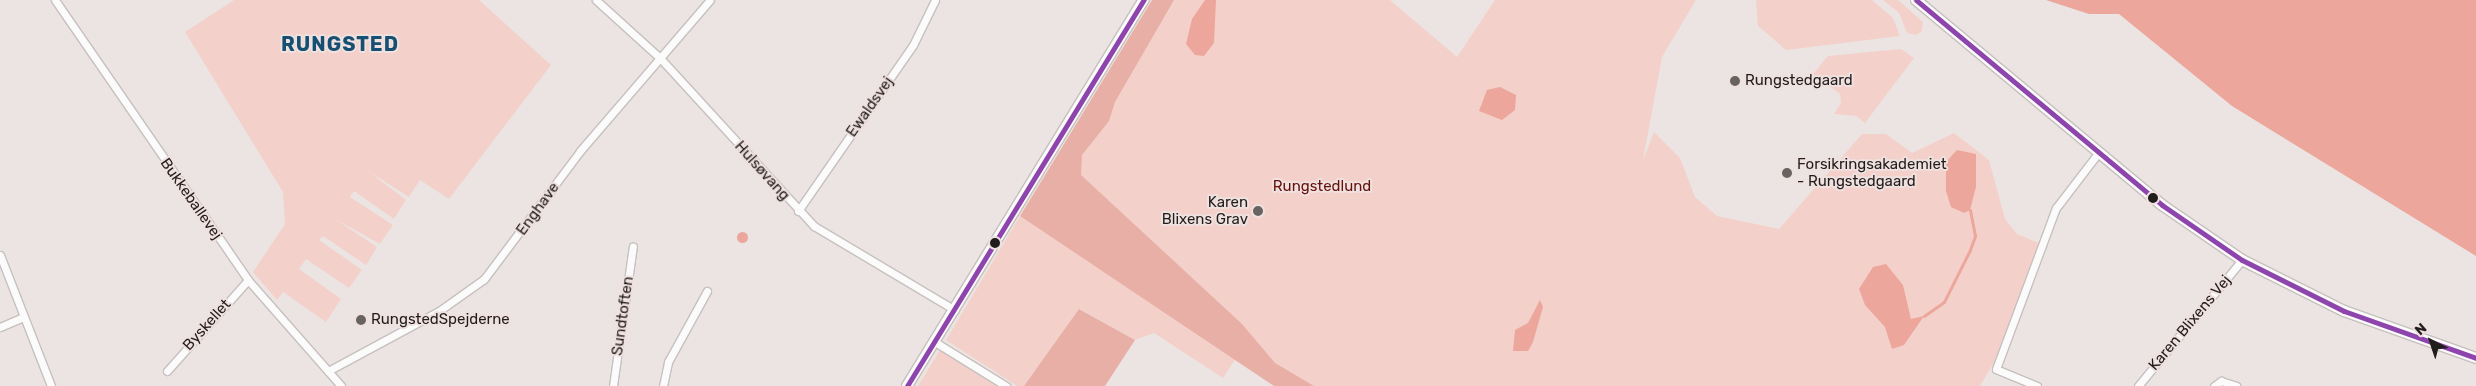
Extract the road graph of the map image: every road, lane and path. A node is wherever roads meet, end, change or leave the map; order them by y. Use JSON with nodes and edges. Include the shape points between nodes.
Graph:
{"nodes":[{"id":1,"x":55,"y":0,"type":"edge"},
{"id":2,"x":596,"y":0,"type":"edge"},
{"id":3,"x":710,"y":0,"type":"edge"},
{"id":4,"x":935,"y":0,"type":"edge"},
{"id":5,"x":1144,"y":0,"type":"edge"},
{"id":6,"x":1916,"y":0,"type":"edge"},
{"id":7,"x":660,"y":58,"type":"junction"},
{"id":8,"x":2099,"y":152,"type":"junction"},
{"id":9,"x":798,"y":210,"type":"junction"},
{"id":10,"x":633,"y":246,"type":"dead end"},
{"id":11,"x":0,"y":255,"type":"edge"},
{"id":12,"x":2242,"y":260,"type":"junction"},
{"id":13,"x":248,"y":280,"type":"junction"},
{"id":14,"x":707,"y":291,"type":"dead end"},
{"id":15,"x":955,"y":310,"type":"junction"},
{"id":16,"x":24,"y":317,"type":"junction"},
{"id":17,"x":0,"y":327,"type":"edge"},
{"id":18,"x":935,"y":342,"type":"junction"},
{"id":19,"x":2476,"y":358,"type":"edge"},
{"id":20,"x":167,"y":371,"type":"dead end"},
{"id":21,"x":328,"y":371,"type":"junction"},
{"id":22,"x":51,"y":386,"type":"edge"},
{"id":23,"x":341,"y":386,"type":"edge"},
{"id":24,"x":613,"y":386,"type":"edge"},
{"id":25,"x":662,"y":386,"type":"edge"},
{"id":26,"x":907,"y":386,"type":"edge"},
{"id":27,"x":1006,"y":386,"type":"edge"},
{"id":28,"x":2037,"y":386,"type":"edge"},
{"id":29,"x":2138,"y":386,"type":"edge"},
{"id":30,"x":2214,"y":386,"type":"edge"},
{"id":31,"x":2236,"y":386,"type":"edge"}],
"edges":[{"from":1,"to":13,"type":"street","name":"Bukkeballevej"},
{"from":2,"to":7,"type":"street","name":"Hulsøvang"},
{"from":3,"to":7,"type":"street","name":"Enghave"},
{"from":4,"to":9,"type":"street","name":"Ewaldsvej","via":[[913,45]]},
{"from":5,"to":15,"type":"main road"},
{"from":6,"to":8,"type":"main road"},
{"from":7,"to":9,"type":"street","name":"Hulsøvang"},
{"from":7,"to":21,"type":"street","name":"Enghave","via":[[580,151],[484,279],[439,311]]},
{"from":8,"to":12,"type":"main road","via":[[2162,205]]},
{"from":8,"to":28,"type":"street","via":[[2056,208],[1996,368]]},
{"from":9,"to":15,"type":"street","name":"Hulsøvang","via":[[814,226]]},
{"from":10,"to":24,"type":"street","name":"Sundtoften"},
{"from":11,"to":16,"type":"street"},
{"from":12,"to":19,"type":"main road","via":[[2344,312]]},
{"from":12,"to":29,"type":"street","name":"Karen Blixens Vej"},
{"from":13,"to":20,"type":"street","name":"Byskellet"},
{"from":13,"to":21,"type":"street","name":"Bukkeballevej"},
{"from":14,"to":25,"type":"street","via":[[668,362]]},
{"from":15,"to":18,"type":"main road"},
{"from":16,"to":17,"type":"street"},
{"from":16,"to":22,"type":"street"},
{"from":18,"to":26,"type":"main road"},
{"from":18,"to":27,"type":"street"},
{"from":21,"to":23,"type":"street","name":"Bukkeballevej"},
{"from":30,"to":31,"type":"street","via":[[2221,380]]}]}
